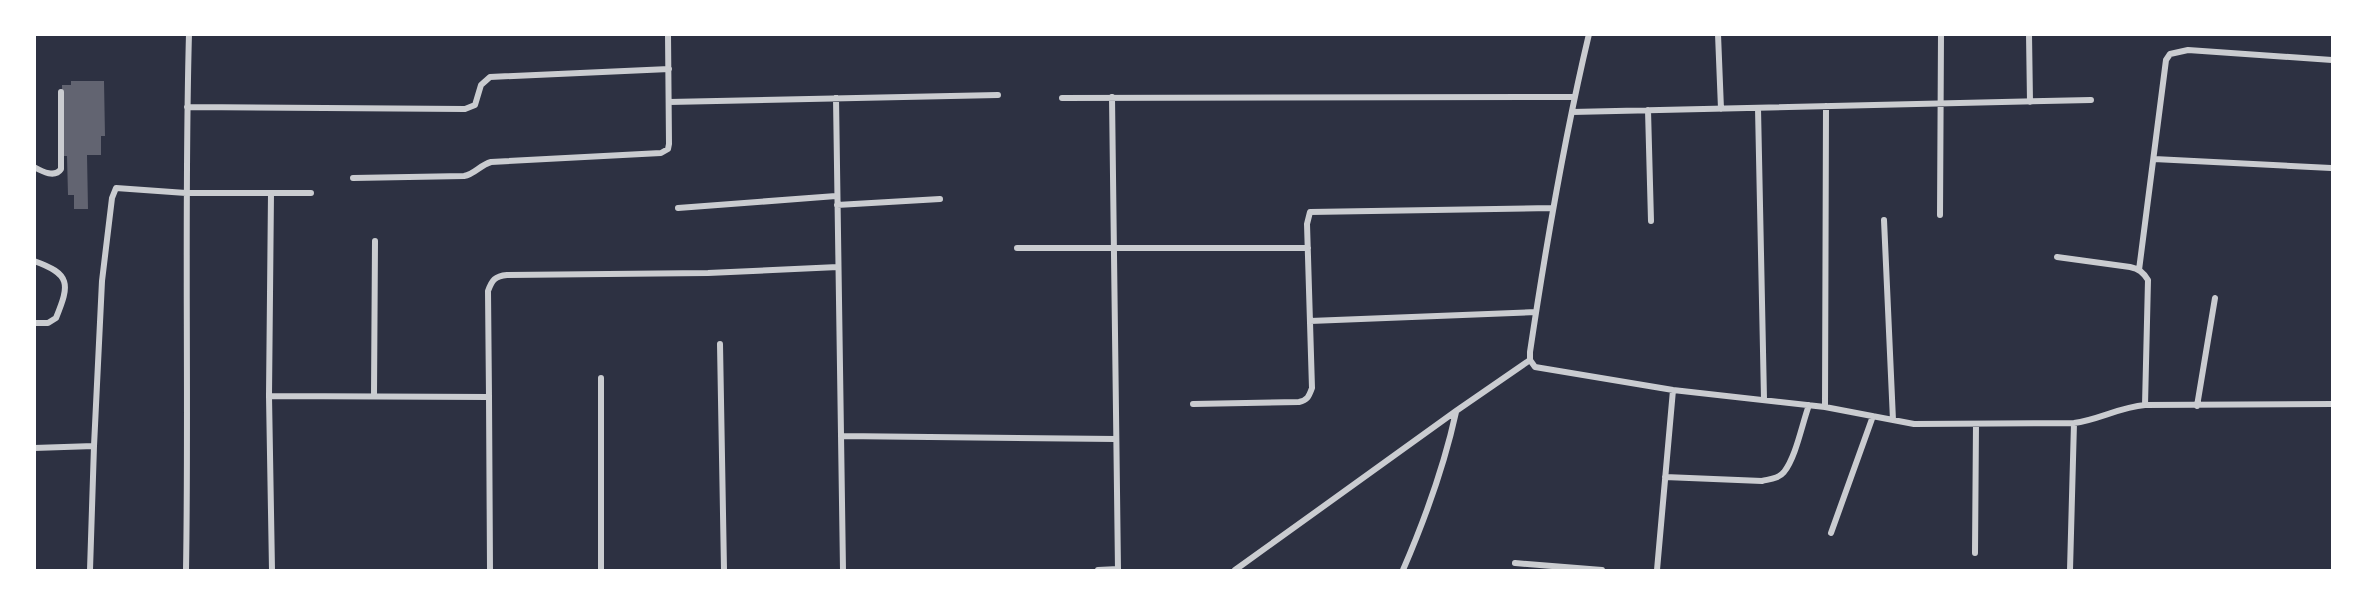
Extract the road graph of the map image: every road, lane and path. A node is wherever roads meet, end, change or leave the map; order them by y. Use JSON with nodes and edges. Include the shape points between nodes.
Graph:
{"nodes":[{"id":1,"x":189,"y":34,"type":"edge"},
{"id":2,"x":668,"y":34,"type":"edge"},
{"id":3,"x":1589,"y":34,"type":"edge"},
{"id":4,"x":1718,"y":34,"type":"edge"},
{"id":5,"x":1941,"y":34,"type":"edge"},
{"id":6,"x":2029,"y":34,"type":"edge"},
{"id":7,"x":2332,"y":60,"type":"edge"},
{"id":8,"x":669,"y":69,"type":"junction"},
{"id":9,"x":61,"y":92,"type":"dead end"},
{"id":10,"x":998,"y":95,"type":"dead end"},
{"id":11,"x":1112,"y":97,"type":"junction"},
{"id":12,"x":1574,"y":97,"type":"junction"},
{"id":13,"x":836,"y":98,"type":"junction"},
{"id":14,"x":1062,"y":98,"type":"dead end"},
{"id":15,"x":2091,"y":100,"type":"dead end"},
{"id":16,"x":669,"y":102,"type":"junction"},
{"id":17,"x":2030,"y":102,"type":"junction"},
{"id":18,"x":1939,"y":104,"type":"junction"},
{"id":19,"x":1826,"y":106,"type":"junction"},
{"id":20,"x":187,"y":107,"type":"junction"},
{"id":21,"x":1722,"y":108,"type":"junction"},
{"id":22,"x":1758,"y":108,"type":"junction"},
{"id":23,"x":1648,"y":110,"type":"junction"},
{"id":24,"x":1572,"y":112,"type":"junction"},
{"id":25,"x":2154,"y":159,"type":"junction"},
{"id":26,"x":36,"y":168,"type":"edge"},
{"id":27,"x":2331,"y":168,"type":"dead end"},
{"id":28,"x":34,"y":176,"type":"edge"},
{"id":29,"x":353,"y":178,"type":"dead end"},
{"id":30,"x":186,"y":193,"type":"junction"},
{"id":31,"x":271,"y":193,"type":"junction"},
{"id":32,"x":311,"y":193,"type":"dead end"},
{"id":33,"x":836,"y":196,"type":"junction"},
{"id":34,"x":940,"y":199,"type":"dead end"},
{"id":35,"x":837,"y":205,"type":"junction"},
{"id":36,"x":678,"y":208,"type":"dead end"},
{"id":37,"x":1552,"y":208,"type":"junction"},
{"id":38,"x":1940,"y":215,"type":"dead end"},
{"id":39,"x":1884,"y":220,"type":"dead end"},
{"id":40,"x":1651,"y":221,"type":"dead end"},
{"id":41,"x":375,"y":242,"type":"dead end"},
{"id":42,"x":1017,"y":248,"type":"dead end"},
{"id":43,"x":1308,"y":248,"type":"junction"},
{"id":44,"x":1113,"y":249,"type":"junction"},
{"id":45,"x":2057,"y":257,"type":"dead end"},
{"id":46,"x":34,"y":261,"type":"edge"},
{"id":47,"x":838,"y":267,"type":"junction"},
{"id":48,"x":2139,"y":270,"type":"junction"},
{"id":49,"x":2216,"y":298,"type":"dead end"},
{"id":50,"x":1536,"y":312,"type":"junction"},
{"id":51,"x":1310,"y":321,"type":"junction"},
{"id":52,"x":34,"y":323,"type":"edge"},
{"id":53,"x":720,"y":344,"type":"dead end"},
{"id":54,"x":1530,"y":360,"type":"junction"},
{"id":55,"x":601,"y":378,"type":"dead end"},
{"id":56,"x":1673,"y":390,"type":"junction"},
{"id":57,"x":269,"y":396,"type":"junction"},
{"id":58,"x":374,"y":396,"type":"junction"},
{"id":59,"x":489,"y":397,"type":"junction"},
{"id":60,"x":1764,"y":399,"type":"junction"},
{"id":61,"x":1192,"y":404,"type":"dead end"},
{"id":62,"x":2332,"y":404,"type":"edge"},
{"id":63,"x":1809,"y":405,"type":"junction"},
{"id":64,"x":2145,"y":405,"type":"junction"},
{"id":65,"x":2197,"y":406,"type":"junction"},
{"id":66,"x":1825,"y":407,"type":"junction"},
{"id":67,"x":1456,"y":411,"type":"junction"},
{"id":68,"x":1873,"y":416,"type":"junction"},
{"id":69,"x":1893,"y":420,"type":"junction"},
{"id":70,"x":2074,"y":423,"type":"junction"},
{"id":71,"x":1976,"y":424,"type":"junction"},
{"id":72,"x":841,"y":436,"type":"junction"},
{"id":73,"x":1116,"y":439,"type":"junction"},
{"id":74,"x":94,"y":446,"type":"junction"},
{"id":75,"x":34,"y":448,"type":"edge"},
{"id":76,"x":1665,"y":477,"type":"junction"},
{"id":77,"x":1831,"y":533,"type":"dead end"},
{"id":78,"x":1975,"y":553,"type":"dead end"},
{"id":79,"x":1515,"y":563,"type":"dead end"},
{"id":80,"x":90,"y":570,"type":"edge"},
{"id":81,"x":186,"y":570,"type":"edge"},
{"id":82,"x":272,"y":570,"type":"edge"},
{"id":83,"x":490,"y":570,"type":"edge"},
{"id":84,"x":601,"y":570,"type":"edge"},
{"id":85,"x":724,"y":570,"type":"edge"},
{"id":86,"x":843,"y":570,"type":"edge"},
{"id":87,"x":1098,"y":570,"type":"edge"},
{"id":88,"x":1118,"y":570,"type":"edge"},
{"id":89,"x":1235,"y":570,"type":"edge"},
{"id":90,"x":1403,"y":570,"type":"edge"},
{"id":91,"x":1602,"y":570,"type":"edge"},
{"id":92,"x":1657,"y":570,"type":"edge"},
{"id":93,"x":2070,"y":570,"type":"edge"}],
"edges":[{"from":1,"to":20,"type":"street"},
{"from":2,"to":8,"type":"street"},
{"from":3,"to":12,"type":"street"},
{"from":4,"to":21,"type":"street"},
{"from":5,"to":18,"type":"street"},
{"from":6,"to":17,"type":"street"},
{"from":7,"to":25,"type":"street","via":[[2188,50],[2170,54],[2166,60]]},
{"from":8,"to":16,"type":"street"},
{"from":8,"to":20,"type":"street","via":[[490,77],[481,85],[475,105],[465,109]]},
{"from":9,"to":26,"type":"street","via":[[61,169],[53,174]]},
{"from":10,"to":13,"type":"street"},
{"from":11,"to":12,"type":"street"},
{"from":11,"to":14,"type":"street"},
{"from":11,"to":44,"type":"street"},
{"from":12,"to":24,"type":"street"},
{"from":13,"to":16,"type":"street"},
{"from":13,"to":33,"type":"street"},
{"from":15,"to":17,"type":"street"},
{"from":16,"to":29,"type":"street","via":[[669,144],[656,155],[491,162],[464,176]]},
{"from":17,"to":18,"type":"street"},
{"from":18,"to":19,"type":"street"},
{"from":18,"to":38,"type":"street"},
{"from":19,"to":22,"type":"street"},
{"from":19,"to":66,"type":"street"},
{"from":20,"to":30,"type":"street"},
{"from":21,"to":22,"type":"street"},
{"from":21,"to":23,"type":"street"},
{"from":22,"to":60,"type":"street"},
{"from":23,"to":24,"type":"street"},
{"from":23,"to":40,"type":"street"},
{"from":24,"to":37,"type":"street"},
{"from":25,"to":27,"type":"street"},
{"from":25,"to":48,"type":"street"},
{"from":26,"to":28,"type":"street"},
{"from":30,"to":31,"type":"street"},
{"from":30,"to":74,"type":"street","via":[[119,187],[114,191],[102,281]]},
{"from":30,"to":81,"type":"street"},
{"from":31,"to":32,"type":"street"},
{"from":31,"to":57,"type":"street"},
{"from":33,"to":35,"type":"street"},
{"from":33,"to":36,"type":"street"},
{"from":34,"to":35,"type":"street"},
{"from":35,"to":47,"type":"street"},
{"from":37,"to":43,"type":"street","via":[[1315,211],[1308,216]]},
{"from":37,"to":50,"type":"street"},
{"from":39,"to":69,"type":"street"},
{"from":41,"to":58,"type":"street"},
{"from":42,"to":44,"type":"street"},
{"from":43,"to":44,"type":"street"},
{"from":43,"to":51,"type":"street"},
{"from":44,"to":73,"type":"street"},
{"from":45,"to":48,"type":"street"},
{"from":46,"to":52,"type":"street","via":[[57,269],[64,280],[65,297],[56,318],[48,323]]},
{"from":47,"to":59,"type":"street","via":[[495,278],[488,291]]},
{"from":47,"to":72,"type":"street"},
{"from":48,"to":64,"type":"street","via":[[2148,280]]},
{"from":49,"to":65,"type":"street"},
{"from":50,"to":51,"type":"street"},
{"from":50,"to":54,"type":"street"},
{"from":51,"to":61,"type":"street","via":[[1312,388],[1306,401]]},
{"from":53,"to":85,"type":"street"},
{"from":54,"to":56,"type":"street","via":[[1540,369]]},
{"from":54,"to":67,"type":"street"},
{"from":55,"to":84,"type":"street"},
{"from":56,"to":60,"type":"street"},
{"from":56,"to":76,"type":"street"},
{"from":57,"to":58,"type":"street"},
{"from":57,"to":82,"type":"street"},
{"from":58,"to":59,"type":"street"},
{"from":59,"to":83,"type":"street"},
{"from":60,"to":63,"type":"street"},
{"from":62,"to":65,"type":"street"},
{"from":63,"to":66,"type":"street"},
{"from":63,"to":76,"type":"street","via":[[1790,461],[1775,478],[1762,481]]},
{"from":64,"to":65,"type":"street"},
{"from":64,"to":70,"type":"street"},
{"from":66,"to":68,"type":"street"},
{"from":67,"to":89,"type":"street"},
{"from":67,"to":90,"type":"street","via":[[1449,445]]},
{"from":68,"to":69,"type":"street"},
{"from":68,"to":77,"type":"street"},
{"from":69,"to":71,"type":"street"},
{"from":70,"to":71,"type":"street"},
{"from":70,"to":93,"type":"street"},
{"from":71,"to":78,"type":"street"},
{"from":72,"to":73,"type":"street"},
{"from":72,"to":86,"type":"street"},
{"from":73,"to":88,"type":"street"},
{"from":74,"to":75,"type":"street"},
{"from":74,"to":80,"type":"street"},
{"from":76,"to":92,"type":"street"},
{"from":79,"to":91,"type":"street"},
{"from":87,"to":88,"type":"street"}]}
